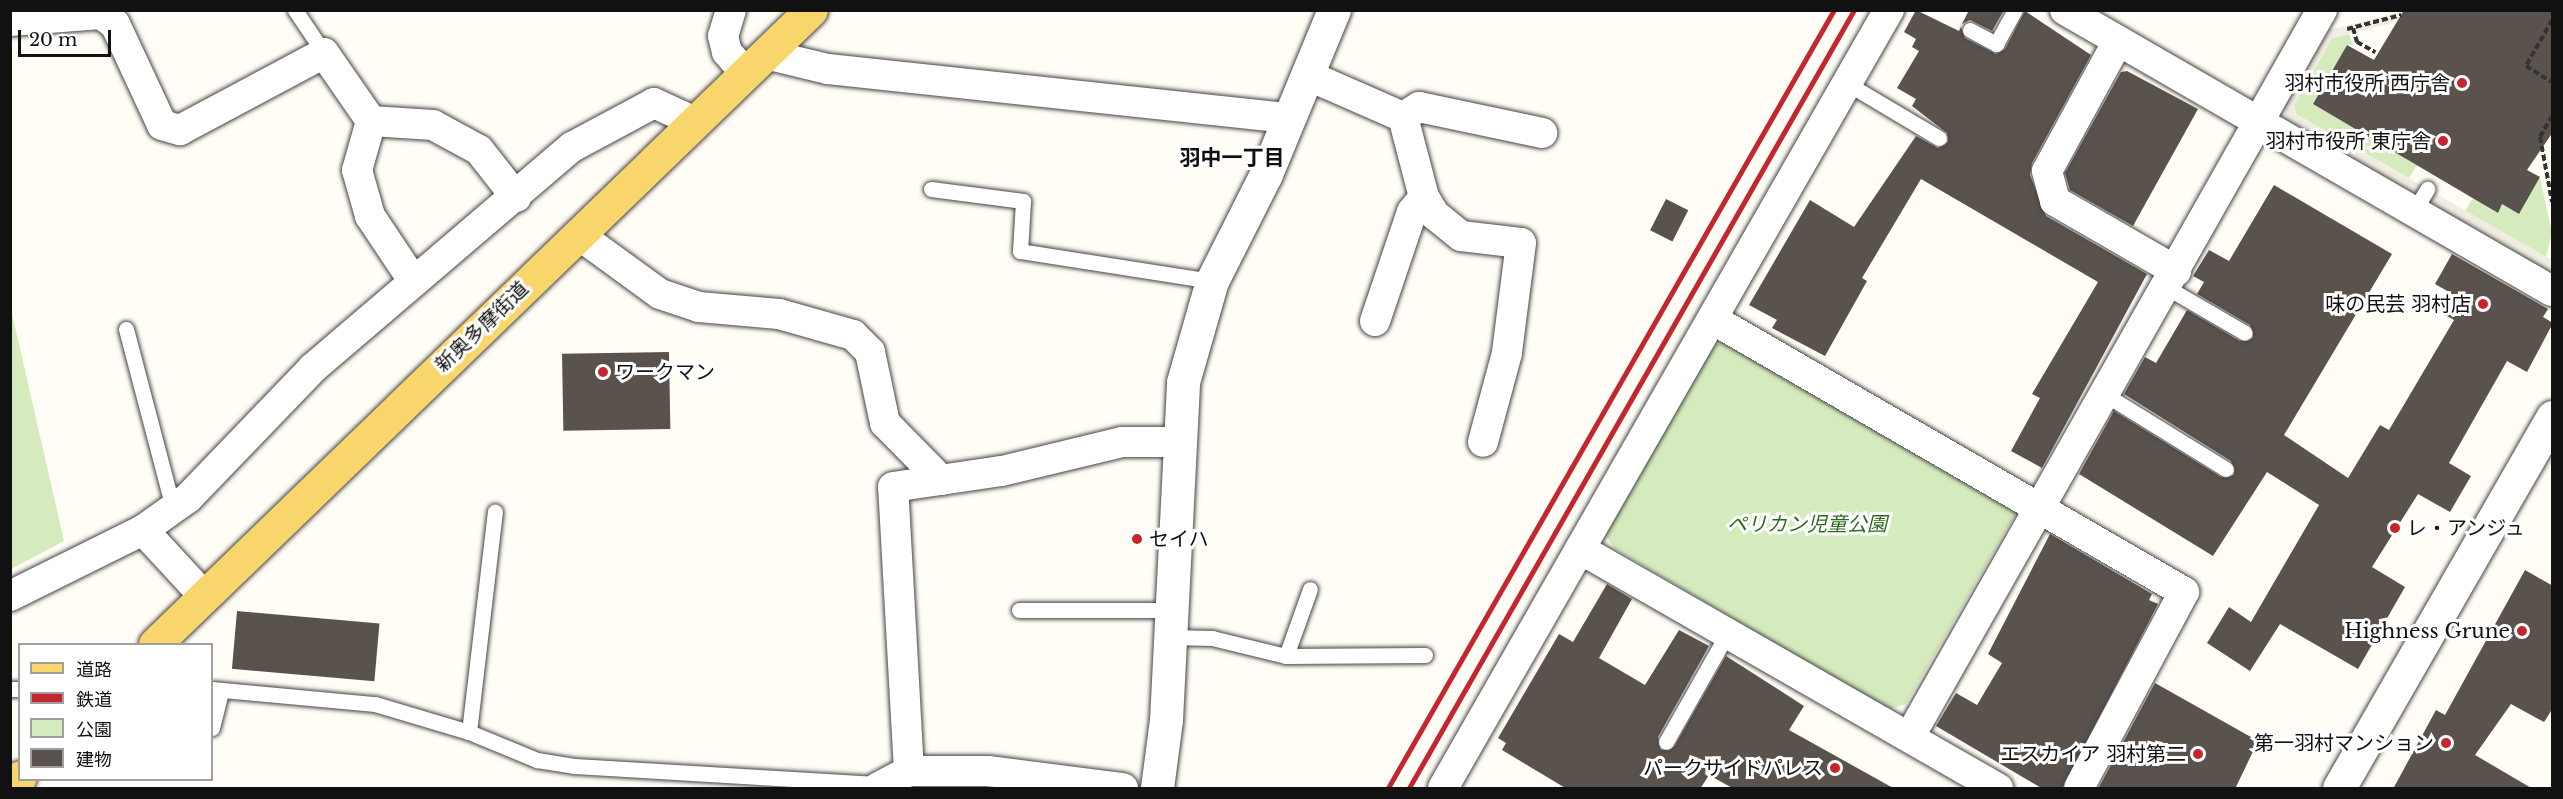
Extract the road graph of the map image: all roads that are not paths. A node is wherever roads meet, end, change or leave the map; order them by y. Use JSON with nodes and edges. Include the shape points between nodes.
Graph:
{"nodes":[{"id":1,"x":295,"y":10,"type":"edge"},
{"id":2,"x":731,"y":10,"type":"edge"},
{"id":3,"x":811,"y":10,"type":"edge"},
{"id":4,"x":1334,"y":10,"type":"edge"},
{"id":5,"x":1889,"y":10,"type":"edge"},
{"id":6,"x":2015,"y":10,"type":"edge"},
{"id":7,"x":2064,"y":10,"type":"edge"},
{"id":8,"x":10,"y":21,"type":"edge"},
{"id":9,"x":2329,"y":21,"type":"edge"},
{"id":10,"x":1970,"y":30,"type":"dead end"},
{"id":11,"x":2118,"y":41,"type":"junction"},
{"id":12,"x":324,"y":53,"type":"junction"},
{"id":13,"x":755,"y":63,"type":"junction"},
{"id":14,"x":1309,"y":76,"type":"junction"},
{"id":15,"x":1848,"y":84,"type":"junction"},
{"id":16,"x":1403,"y":117,"type":"junction"},
{"id":17,"x":1290,"y":118,"type":"junction"},
{"id":18,"x":371,"y":121,"type":"junction"},
{"id":19,"x":695,"y":122,"type":"junction"},
{"id":20,"x":2260,"y":122,"type":"junction"},
{"id":21,"x":1542,"y":133,"type":"dead end"},
{"id":22,"x":1940,"y":138,"type":"dead end"},
{"id":23,"x":931,"y":189,"type":"dead end"},
{"id":24,"x":516,"y":197,"type":"junction"},
{"id":25,"x":1424,"y":197,"type":"junction"},
{"id":26,"x":579,"y":235,"type":"junction"},
{"id":27,"x":2171,"y":279,"type":"junction"},
{"id":28,"x":1212,"y":281,"type":"junction"},
{"id":29,"x":414,"y":282,"type":"junction"},
{"id":30,"x":2553,"y":291,"type":"edge"},
{"id":31,"x":1713,"y":320,"type":"junction"},
{"id":32,"x":1375,"y":321,"type":"dead end"},
{"id":33,"x":126,"y":329,"type":"dead end"},
{"id":34,"x":2245,"y":333,"type":"dead end"},
{"id":35,"x":2106,"y":396,"type":"junction"},
{"id":36,"x":2553,"y":417,"type":"edge"},
{"id":37,"x":1179,"y":442,"type":"junction"},
{"id":38,"x":1483,"y":442,"type":"dead end"},
{"id":39,"x":2226,"y":469,"type":"dead end"},
{"id":40,"x":940,"y":480,"type":"junction"},
{"id":41,"x":2041,"y":507,"type":"junction"},
{"id":42,"x":173,"y":508,"type":"junction"},
{"id":43,"x":495,"y":512,"type":"dead end"},
{"id":44,"x":143,"y":530,"type":"junction"},
{"id":45,"x":1580,"y":549,"type":"junction"},
{"id":46,"x":1310,"y":589,"type":"dead end"},
{"id":47,"x":10,"y":596,"type":"edge"},
{"id":48,"x":204,"y":596,"type":"junction"},
{"id":49,"x":1019,"y":610,"type":"dead end"},
{"id":50,"x":1171,"y":624,"type":"junction"},
{"id":51,"x":1726,"y":636,"type":"junction"},
{"id":52,"x":157,"y":643,"type":"edge"},
{"id":53,"x":1425,"y":655,"type":"dead end"},
{"id":54,"x":1286,"y":656,"type":"junction"},
{"id":55,"x":216,"y":690,"type":"edge"},
{"id":56,"x":213,"y":718,"type":"edge"},
{"id":57,"x":469,"y":732,"type":"junction"},
{"id":58,"x":1910,"y":736,"type":"junction"},
{"id":59,"x":1666,"y":742,"type":"dead end"},
{"id":60,"x":909,"y":771,"type":"junction"},
{"id":61,"x":877,"y":786,"type":"edge"},
{"id":62,"x":1123,"y":789,"type":"edge"},
{"id":63,"x":1157,"y":789,"type":"edge"},
{"id":64,"x":1443,"y":789,"type":"edge"},
{"id":65,"x":1998,"y":789,"type":"edge"},
{"id":66,"x":2079,"y":789,"type":"edge"},
{"id":67,"x":2340,"y":789,"type":"edge"}],
"edges":[{"from":1,"to":12,"type":"lane"},
{"from":2,"to":13,"type":"street","via":[[723,36],[727,52]]},
{"from":3,"to":13,"type":"main road","name":"新奥多摩街道"},
{"from":4,"to":14,"type":"street"},
{"from":5,"to":15,"type":"street"},
{"from":6,"to":10,"type":"lane","via":[[1996,44]]},
{"from":7,"to":11,"type":"street"},
{"from":8,"to":12,"type":"street","via":[[102,14],[115,24],[162,125],[180,130]]},
{"from":9,"to":20,"type":"street"},
{"from":11,"to":20,"type":"street"},
{"from":11,"to":27,"type":"street","via":[[2047,171],[2055,201]]},
{"from":12,"to":18,"type":"street"},
{"from":13,"to":17,"type":"street"},
{"from":13,"to":19,"type":"main road","name":"新奥多摩街道"},
{"from":14,"to":16,"type":"street"},
{"from":14,"to":17,"type":"street"},
{"from":15,"to":22,"type":"lane"},
{"from":15,"to":31,"type":"street"},
{"from":16,"to":21,"type":"street","via":[[1419,107]]},
{"from":16,"to":25,"type":"street"},
{"from":17,"to":28,"type":"street"},
{"from":18,"to":24,"type":"street","via":[[442,130],[479,150]]},
{"from":18,"to":29,"type":"street","via":[[357,170],[370,216]]},
{"from":19,"to":24,"type":"street","via":[[654,103],[572,147]]},
{"from":19,"to":26,"type":"main road","name":"新奥多摩街道"},
{"from":20,"to":27,"type":"street"},
{"from":20,"to":30,"type":"street","via":[[2421,200]]},
{"from":23,"to":28,"type":"lane","via":[[1023,201],[1020,251]]},
{"from":24,"to":29,"type":"street"},
{"from":25,"to":32,"type":"street","via":[[1412,212]]},
{"from":25,"to":38,"type":"street","via":[[1435,215],[1461,236],[1521,243],[1508,353]]},
{"from":26,"to":40,"type":"street","via":[[660,294],[699,307],[779,314],[853,335],[870,352],[885,423]]},
{"from":26,"to":48,"type":"main road","name":"新奥多摩街道"},
{"from":27,"to":34,"type":"lane"},
{"from":27,"to":35,"type":"street"},
{"from":28,"to":37,"type":"street","via":[[1183,382]]},
{"from":29,"to":42,"type":"street","via":[[313,368]]},
{"from":31,"to":41,"type":"street"},
{"from":31,"to":45,"type":"street"},
{"from":33,"to":42,"type":"lane"},
{"from":35,"to":39,"type":"lane"},
{"from":35,"to":41,"type":"street"},
{"from":36,"to":67,"type":"street"},
{"from":37,"to":40,"type":"street","via":[[1122,442]]},
{"from":37,"to":50,"type":"street"},
{"from":40,"to":60,"type":"street","via":[[893,487]]},
{"from":41,"to":58,"type":"street"},
{"from":41,"to":66,"type":"street","via":[[2184,592]]},
{"from":42,"to":44,"type":"street"},
{"from":43,"to":57,"type":"lane"},
{"from":44,"to":47,"type":"street"},
{"from":44,"to":48,"type":"street"},
{"from":45,"to":51,"type":"street"},
{"from":45,"to":64,"type":"street"},
{"from":46,"to":54,"type":"lane"},
{"from":48,"to":52,"type":"main road","name":"新奥多摩街道"},
{"from":49,"to":50,"type":"lane"},
{"from":50,"to":54,"type":"lane"},
{"from":50,"to":63,"type":"street"},
{"from":51,"to":58,"type":"street"},
{"from":51,"to":59,"type":"lane"},
{"from":53,"to":54,"type":"lane"},
{"from":55,"to":56,"type":"lane"},
{"from":55,"to":57,"type":"lane","via":[[375,704]]},
{"from":57,"to":61,"type":"lane","via":[[537,760],[574,766]]},
{"from":58,"to":65,"type":"street"},
{"from":60,"to":61,"type":"street"},
{"from":60,"to":62,"type":"street","via":[[988,771]]}]}
